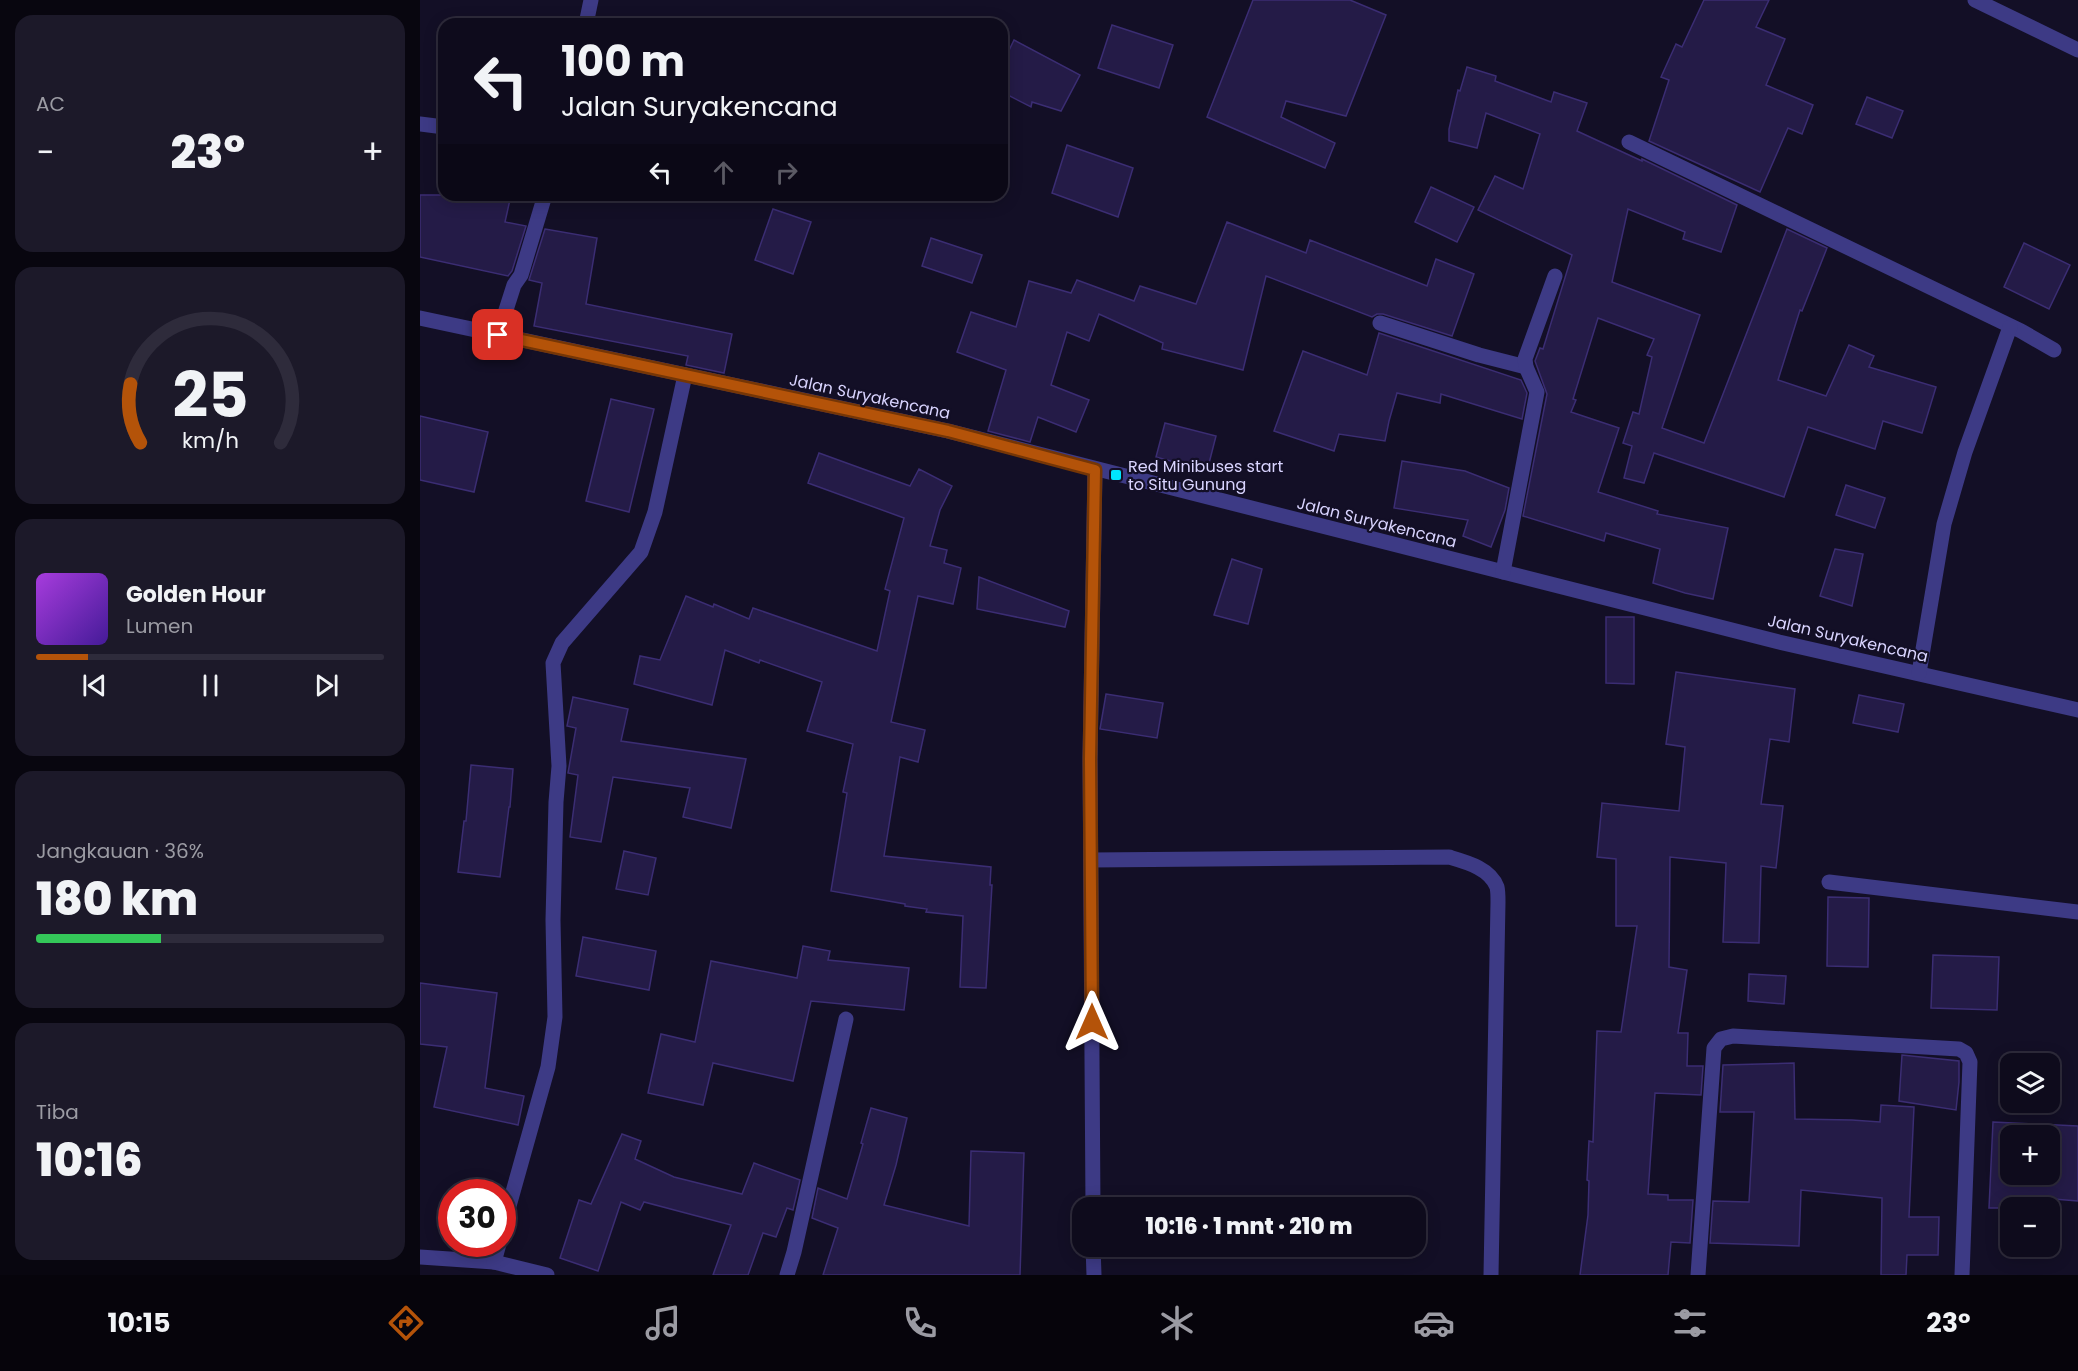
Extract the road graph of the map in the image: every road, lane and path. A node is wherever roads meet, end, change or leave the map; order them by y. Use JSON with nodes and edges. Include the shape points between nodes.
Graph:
{"nodes":[{"id":1,"x":591,"y":0,"type":"edge"},
{"id":2,"x":1975,"y":0,"type":"edge"},
{"id":3,"x":587,"y":18,"type":"edge"},
{"id":4,"x":2078,"y":50,"type":"edge"},
{"id":5,"x":420,"y":124,"type":"edge"},
{"id":6,"x":438,"y":126,"type":"edge"},
{"id":7,"x":1629,"y":142,"type":"dead end"},
{"id":8,"x":543,"y":201,"type":"edge"},
{"id":9,"x":1555,"y":276,"type":"dead end"},
{"id":10,"x":420,"y":318,"type":"edge"},
{"id":11,"x":1380,"y":323,"type":"dead end"},
{"id":12,"x":2010,"y":327,"type":"junction"},
{"id":13,"x":498,"y":335,"type":"junction"},
{"id":14,"x":2054,"y":350,"type":"dead end"},
{"id":15,"x":1526,"y":367,"type":"junction"},
{"id":16,"x":685,"y":375,"type":"junction"},
{"id":17,"x":1095,"y":470,"type":"junction"},
{"id":18,"x":1503,"y":572,"type":"junction"},
{"id":19,"x":1919,"y":673,"type":"junction"},
{"id":20,"x":2078,"y":710,"type":"edge"},
{"id":21,"x":1090,"y":860,"type":"junction"},
{"id":22,"x":1829,"y":882,"type":"dead end"},
{"id":23,"x":2078,"y":912,"type":"edge"},
{"id":24,"x":846,"y":1019,"type":"dead end"},
{"id":25,"x":516,"y":1181,"type":"edge"},
{"id":26,"x":1093,"y":1197,"type":"edge"},
{"id":27,"x":420,"y":1257,"type":"edge"},
{"id":28,"x":495,"y":1257,"type":"edge"},
{"id":29,"x":1093,"y":1257,"type":"edge"},
{"id":30,"x":494,"y":1262,"type":"junction"},
{"id":31,"x":547,"y":1275,"type":"edge"},
{"id":32,"x":787,"y":1275,"type":"edge"},
{"id":33,"x":1094,"y":1275,"type":"edge"},
{"id":34,"x":1491,"y":1275,"type":"edge"},
{"id":35,"x":1698,"y":1275,"type":"edge"},
{"id":36,"x":1962,"y":1275,"type":"edge"}],
"edges":[{"from":1,"to":3,"type":"street"},
{"from":2,"to":4,"type":"street"},
{"from":5,"to":6,"type":"street"},
{"from":7,"to":12,"type":"street"},
{"from":8,"to":13,"type":"street"},
{"from":9,"to":15,"type":"street","via":[[1525,359]]},
{"from":10,"to":13,"type":"street","name":"Jalan Suryakencana"},
{"from":11,"to":15,"type":"street"},
{"from":12,"to":14,"type":"street"},
{"from":12,"to":19,"type":"street","via":[[1944,524]]},
{"from":13,"to":16,"type":"street","name":"Jalan Suryakencana"},
{"from":15,"to":18,"type":"street","via":[[1537,392]]},
{"from":16,"to":17,"type":"street","name":"Jalan Suryakencana","via":[[948,431]]},
{"from":16,"to":25,"type":"street","via":[[656,512],[641,552],[562,643],[553,663],[559,766],[553,920],[555,1017],[548,1067]]},
{"from":17,"to":18,"type":"street","name":"Jalan Suryakencana"},
{"from":17,"to":21,"type":"street"},
{"from":18,"to":19,"type":"street","name":"Jalan Suryakencana"},
{"from":19,"to":20,"type":"street","name":"Jalan Suryakencana"},
{"from":21,"to":26,"type":"street"},
{"from":21,"to":34,"type":"street","via":[[1449,857],[1486,872],[1497,887],[1498,902]]},
{"from":22,"to":23,"type":"street"},
{"from":24,"to":32,"type":"street"},
{"from":27,"to":30,"type":"street"},
{"from":28,"to":30,"type":"street"},
{"from":29,"to":33,"type":"street"},
{"from":30,"to":31,"type":"street"},
{"from":35,"to":36,"type":"street","via":[[1714,1048],[1721,1039],[1733,1036],[1959,1049],[1966,1053],[1970,1062]]}]}
